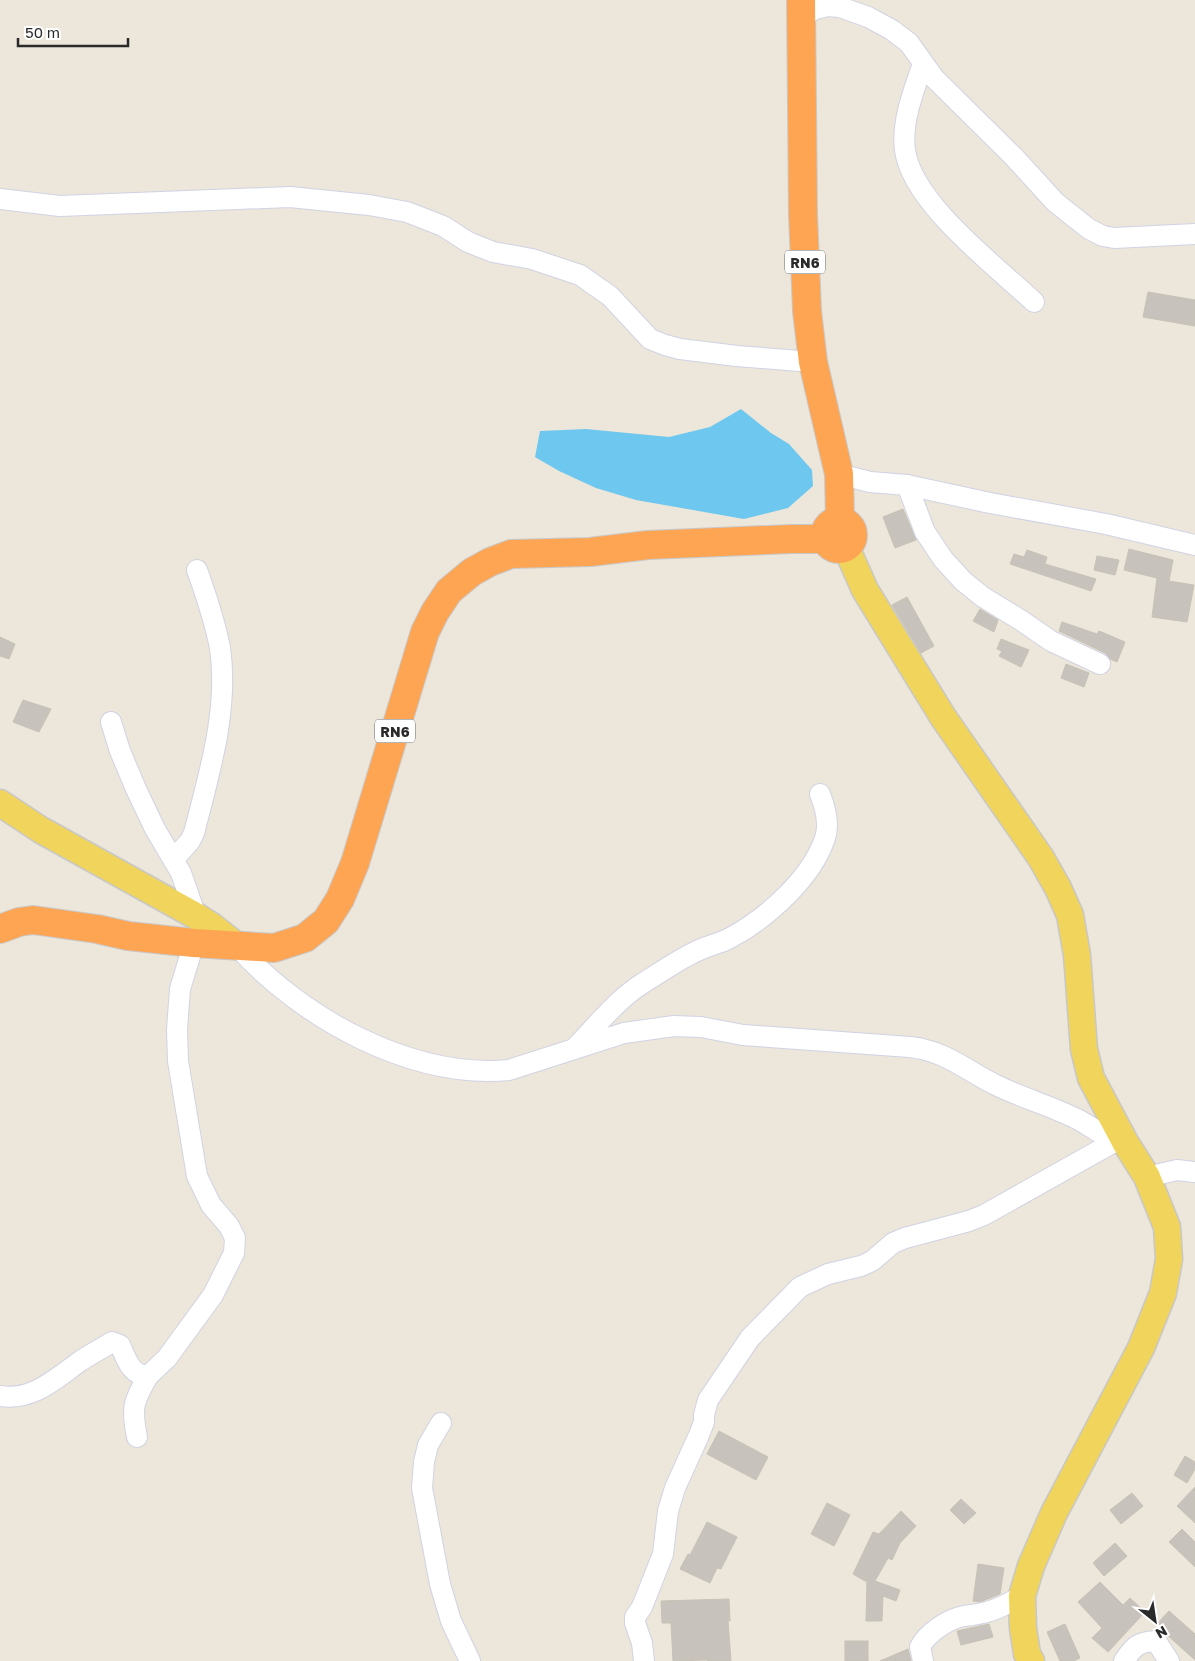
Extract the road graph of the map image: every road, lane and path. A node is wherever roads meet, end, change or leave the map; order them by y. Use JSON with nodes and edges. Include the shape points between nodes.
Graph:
{"nodes":[{"id":1,"x":800,"y":10,"type":"edge"},
{"id":2,"x":923,"y":64,"type":"junction"},
{"id":3,"x":0,"y":199,"type":"edge"},
{"id":4,"x":1195,"y":234,"type":"edge"},
{"id":5,"x":1034,"y":302,"type":"dead end"},
{"id":6,"x":813,"y":362,"type":"junction"},
{"id":7,"x":839,"y":474,"type":"junction"},
{"id":8,"x":907,"y":485,"type":"junction"},
{"id":9,"x":837,"y":536,"type":"junction"},
{"id":10,"x":1195,"y":545,"type":"edge"},
{"id":11,"x":197,"y":570,"type":"dead end"},
{"id":12,"x":1100,"y":664,"type":"dead end"},
{"id":13,"x":111,"y":722,"type":"dead end"},
{"id":14,"x":820,"y":794,"type":"dead end"},
{"id":15,"x":0,"y":803,"type":"edge"},
{"id":16,"x":174,"y":859,"type":"junction"},
{"id":17,"x":196,"y":916,"type":"junction"},
{"id":18,"x":0,"y":929,"type":"edge"},
{"id":19,"x":194,"y":944,"type":"junction"},
{"id":20,"x":237,"y":946,"type":"junction"},
{"id":21,"x":576,"y":1047,"type":"junction"},
{"id":22,"x":1120,"y":1142,"type":"junction"},
{"id":23,"x":1195,"y":1172,"type":"edge"},
{"id":24,"x":1147,"y":1177,"type":"junction"},
{"id":25,"x":148,"y":1376,"type":"junction"},
{"id":26,"x":0,"y":1396,"type":"edge"},
{"id":27,"x":441,"y":1423,"type":"dead end"},
{"id":28,"x":137,"y":1437,"type":"dead end"},
{"id":29,"x":1022,"y":1596,"type":"junction"},
{"id":30,"x":470,"y":1661,"type":"edge"},
{"id":31,"x":644,"y":1661,"type":"edge"},
{"id":32,"x":923,"y":1661,"type":"edge"},
{"id":33,"x":1031,"y":1661,"type":"edge"},
{"id":34,"x":1124,"y":1661,"type":"edge"},
{"id":35,"x":1169,"y":1661,"type":"edge"}],
"edges":[{"from":1,"to":2,"type":"street","via":[[840,6],[868,17],[909,43]]},
{"from":1,"to":6,"type":"highway","number":"RN6","via":[[806,292]]},
{"from":2,"to":4,"type":"street","via":[[1054,202],[1089,229],[1114,238]]},
{"from":2,"to":5,"type":"street","via":[[905,129],[905,149],[911,170],[940,212]]},
{"from":3,"to":6,"type":"street","via":[[60,206],[290,198],[408,212],[493,252],[580,275],[610,296],[650,339],[665,345],[737,356]]},
{"from":6,"to":7,"type":"highway","number":"RN6"},
{"from":7,"to":8,"type":"street","via":[[870,482]]},
{"from":7,"to":9,"type":"highway","number":"RN6"},
{"from":8,"to":10,"type":"street"},
{"from":8,"to":12,"type":"street","via":[[925,532],[962,581],[1051,641]]},
{"from":9,"to":20,"type":"highway","number":"RN6","via":[[511,554],[472,572],[449,591],[425,632],[355,863],[340,899],[326,921],[305,938],[274,948]]},
{"from":9,"to":22,"type":"main road","via":[[865,590],[943,717],[1041,858],[1058,888],[1070,915],[1077,955],[1084,1049],[1091,1078]]},
{"from":11,"to":16,"type":"street","via":[[220,646],[221,699],[214,754],[194,833]]},
{"from":13,"to":16,"type":"street","via":[[136,789]]},
{"from":14,"to":21,"type":"street","via":[[826,812],[826,837],[812,866],[789,891],[762,918],[729,938],[696,951],[638,987],[607,1013]]},
{"from":15,"to":17,"type":"main road","via":[[41,830]]},
{"from":16,"to":17,"type":"street"},
{"from":17,"to":20,"type":"main road"},
{"from":18,"to":19,"type":"highway","number":"RN6","via":[[33,920]]},
{"from":19,"to":20,"type":"highway","number":"RN6"},
{"from":19,"to":25,"type":"street","via":[[180,988],[178,1061],[197,1176],[211,1205],[235,1238],[234,1253],[213,1295],[167,1358]]},
{"from":20,"to":21,"type":"street","via":[[271,981],[322,1017],[374,1046],[414,1060],[498,1071],[523,1066]]},
{"from":21,"to":22,"type":"street","via":[[624,1033],[681,1026],[743,1035],[927,1049],[996,1086],[1076,1119]]},
{"from":22,"to":24,"type":"main road"},
{"from":22,"to":31,"type":"street","via":[[984,1215],[905,1238],[893,1243],[872,1261],[828,1274],[800,1287],[750,1338],[708,1400],[699,1435],[674,1488],[663,1554],[635,1617]]},
{"from":23,"to":24,"type":"street","via":[[1177,1170]]},
{"from":24,"to":29,"type":"main road","via":[[1167,1226],[1170,1259],[1163,1293],[1140,1348],[1054,1513],[1030,1566]]},
{"from":25,"to":26,"type":"street","via":[[135,1372],[120,1345],[112,1342],[42,1389],[12,1398]]},
{"from":25,"to":28,"type":"street","via":[[132,1414]]},
{"from":27,"to":30,"type":"street","via":[[428,1445],[422,1488],[440,1584],[451,1621]]},
{"from":29,"to":32,"type":"street","via":[[992,1611],[949,1622],[924,1640],[920,1647]]},
{"from":29,"to":33,"type":"main road","via":[[1023,1628]]},
{"from":34,"to":35,"type":"street","via":[[1130,1651],[1142,1642],[1156,1641]]}]}
